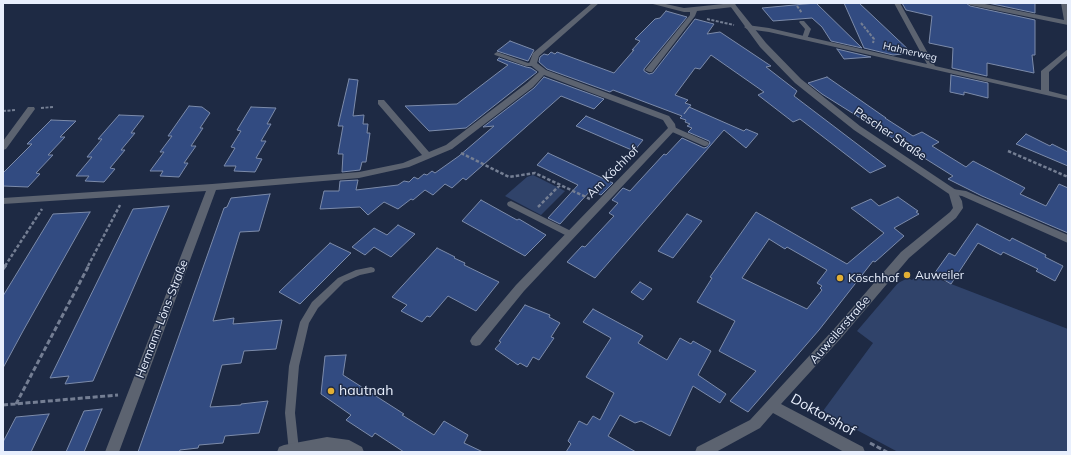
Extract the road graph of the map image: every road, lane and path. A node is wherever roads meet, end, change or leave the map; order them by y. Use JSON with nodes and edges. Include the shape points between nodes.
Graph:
{"nodes":[{"id":1,"x":596,"y":3,"type":"edge"},
{"id":2,"x":652,"y":3,"type":"edge"},
{"id":3,"x":897,"y":3,"type":"edge"},
{"id":4,"x":970,"y":3,"type":"edge"},
{"id":5,"x":1064,"y":3,"type":"edge"},
{"id":6,"x":732,"y":4,"type":"edge"},
{"id":7,"x":694,"y":10,"type":"junction"},
{"id":8,"x":802,"y":22,"type":"dead end"},
{"id":9,"x":1068,"y":22,"type":"edge"},
{"id":10,"x":861,"y":23,"type":"dead end"},
{"id":11,"x":747,"y":27,"type":"junction"},
{"id":12,"x":805,"y":38,"type":"junction"},
{"id":13,"x":1068,"y":51,"type":"edge"},
{"id":14,"x":870,"y":53,"type":"junction"},
{"id":15,"x":497,"y":54,"type":"dead end"},
{"id":16,"x":533,"y":64,"type":"junction"},
{"id":17,"x":934,"y":68,"type":"junction"},
{"id":18,"x":649,"y":70,"type":"dead end"},
{"id":19,"x":543,"y":72,"type":"junction"},
{"id":20,"x":1045,"y":93,"type":"junction"},
{"id":21,"x":1068,"y":98,"type":"edge"},
{"id":22,"x":381,"y":102,"type":"dead end"},
{"id":23,"x":31,"y":109,"type":"dead end"},
{"id":24,"x":672,"y":129,"type":"junction"},
{"id":25,"x":706,"y":144,"type":"dead end"},
{"id":26,"x":3,"y":146,"type":"edge"},
{"id":27,"x":449,"y":147,"type":"junction"},
{"id":28,"x":1008,"y":151,"type":"dead end"},
{"id":29,"x":428,"y":156,"type":"junction"},
{"id":30,"x":1068,"y":177,"type":"edge"},
{"id":31,"x":560,"y":185,"type":"junction"},
{"id":32,"x":212,"y":187,"type":"junction"},
{"id":33,"x":953,"y":192,"type":"junction"},
{"id":34,"x":125,"y":194,"type":"junction"},
{"id":35,"x":49,"y":198,"type":"junction"},
{"id":36,"x":3,"y":201,"type":"edge"},
{"id":37,"x":600,"y":203,"type":"junction"},
{"id":38,"x":511,"y":204,"type":"dead end"},
{"id":39,"x":531,"y":214,"type":"junction"},
{"id":40,"x":570,"y":234,"type":"junction"},
{"id":41,"x":1068,"y":239,"type":"edge"},
{"id":42,"x":3,"y":269,"type":"edge"},
{"id":43,"x":371,"y":270,"type":"dead end"},
{"id":44,"x":476,"y":341,"type":"dead end"},
{"id":45,"x":134,"y":394,"type":"junction"},
{"id":46,"x":16,"y":404,"type":"junction"},
{"id":47,"x":3,"y":405,"type":"edge"},
{"id":48,"x":772,"y":406,"type":"junction"},
{"id":49,"x":353,"y":449,"type":"edge"},
{"id":50,"x":289,"y":451,"type":"edge"},
{"id":51,"x":112,"y":452,"type":"edge"},
{"id":52,"x":702,"y":452,"type":"edge"},
{"id":53,"x":858,"y":452,"type":"edge"}],
"edges":[{"from":1,"to":16,"type":"street","via":[[536,55]]},
{"from":2,"to":7,"type":"street"},
{"from":3,"to":17,"type":"street"},
{"from":4,"to":9,"type":"street"},
{"from":5,"to":9,"type":"street"},
{"from":6,"to":7,"type":"street"},
{"from":6,"to":11,"type":"street","name":"Pescher Straße"},
{"from":7,"to":18,"type":"street","via":[[693,15]]},
{"from":8,"to":12,"type":"lane","via":[[808,29]]},
{"from":10,"to":14,"type":"path","via":[[874,38]]},
{"from":11,"to":12,"type":"street","name":"Hahnerweg"},
{"from":11,"to":33,"type":"street","name":"Pescher Straße","via":[[798,81],[823,102],[857,128]]},
{"from":12,"to":14,"type":"street","name":"Hahnerweg"},
{"from":13,"to":20,"type":"street","via":[[1045,71]]},
{"from":14,"to":17,"type":"street","name":"Hahnerweg"},
{"from":15,"to":16,"type":"lane","via":[[528,65]]},
{"from":16,"to":19,"type":"street"},
{"from":17,"to":20,"type":"street","name":"Hahnerweg"},
{"from":19,"to":24,"type":"street","via":[[666,118]]},
{"from":19,"to":27,"type":"street"},
{"from":20,"to":21,"type":"street","name":"Hahnerweg"},
{"from":22,"to":29,"type":"street"},
{"from":23,"to":26,"type":"street"},
{"from":24,"to":25,"type":"lane"},
{"from":24,"to":37,"type":"street","name":"Am Köchhof"},
{"from":27,"to":29,"type":"street"},
{"from":27,"to":31,"type":"path","via":[[509,177],[535,173]]},
{"from":28,"to":30,"type":"path"},
{"from":29,"to":32,"type":"street","via":[[406,165],[359,175]]},
{"from":31,"to":37,"type":"path"},
{"from":31,"to":39,"type":"path"},
{"from":32,"to":34,"type":"street"},
{"from":32,"to":45,"type":"street","name":"Hermann-Löns-Straße"},
{"from":33,"to":41,"type":"street","name":"Pescher Straße","via":[[963,193]]},
{"from":33,"to":48,"type":"street","name":"Auweilerstraße","via":[[958,208],[953,215],[905,255]]},
{"from":34,"to":35,"type":"street"},
{"from":34,"to":46,"type":"path"},
{"from":35,"to":36,"type":"street"},
{"from":35,"to":42,"type":"path"},
{"from":37,"to":40,"type":"street","name":"Am Köchhof"},
{"from":38,"to":39,"type":"lane"},
{"from":39,"to":40,"type":"lane"},
{"from":40,"to":44,"type":"street","name":"Am Köchhof"},
{"from":43,"to":50,"type":"lane","via":[[341,280],[315,305],[305,322],[294,366]]},
{"from":45,"to":46,"type":"path"},
{"from":45,"to":51,"type":"street","name":"Hermann-Löns-Straße"},
{"from":46,"to":47,"type":"path"},
{"from":48,"to":52,"type":"street","name":"Auweilerstraße","via":[[755,424]]},
{"from":48,"to":53,"type":"street","name":"Doktorshof"},
{"from":49,"to":50,"type":"street","via":[[327,444]]}]}
